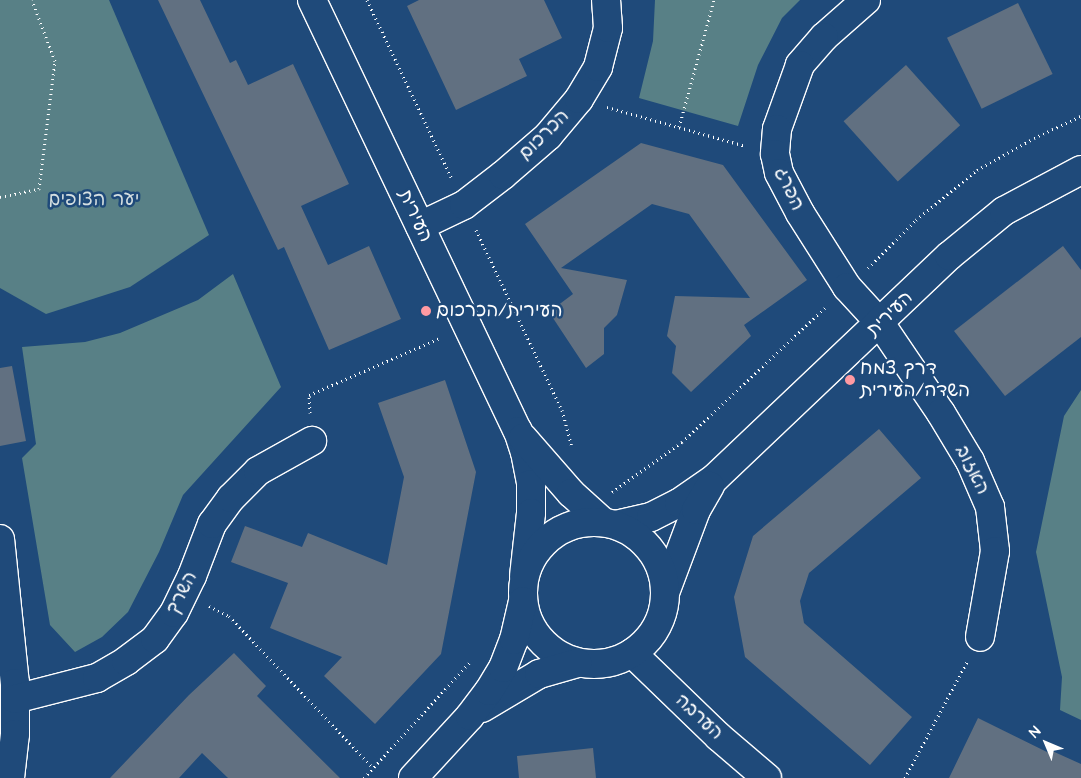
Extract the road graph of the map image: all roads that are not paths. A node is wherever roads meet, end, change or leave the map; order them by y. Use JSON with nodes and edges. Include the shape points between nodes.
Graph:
{"nodes":[{"id":1,"x":312,"y":0,"type":"edge"},
{"id":2,"x":606,"y":0,"type":"edge"},
{"id":3,"x":866,"y":0,"type":"edge"},
{"id":4,"x":1081,"y":170,"type":"edge"},
{"id":5,"x":420,"y":226,"type":"junction"},
{"id":6,"x":880,"y":323,"type":"junction"},
{"id":7,"x":518,"y":431,"type":"junction"},
{"id":8,"x":312,"y":441,"type":"road end"},
{"id":9,"x":715,"y":478,"type":"junction"},
{"id":10,"x":609,"y":523,"type":"junction"},
{"id":11,"x":0,"y":539,"type":"edge"},
{"id":12,"x":524,"y":589,"type":"junction"},
{"id":13,"x":666,"y":590,"type":"junction"},
{"id":14,"x":980,"y":637,"type":"road end"},
{"id":15,"x":632,"y":654,"type":"junction"},
{"id":16,"x":577,"y":663,"type":"junction"},
{"id":17,"x":14,"y":698,"type":"junction"},
{"id":18,"x":470,"y":716,"type":"junction"},
{"id":19,"x":10,"y":778,"type":"edge"},
{"id":20,"x":414,"y":778,"type":"edge"},
{"id":21,"x":767,"y":778,"type":"edge"}],
"edges":[{"from":1,"to":5,"type":"street","name":"העירית"},
{"from":2,"to":5,"type":"street","name":"הכרכום","via":[[608,28],[598,67],[579,99],[548,136],[464,205]]},
{"from":3,"to":6,"type":"street","name":"הפרג","via":[[824,37],[800,65],[777,129],[775,154],[779,173],[800,213],[847,287]]},
{"from":4,"to":6,"type":"street","name":"העירית","via":[[1004,211],[949,256]]},
{"from":5,"to":7,"type":"street","name":"העירית"},
{"from":6,"to":9,"type":"street","name":"העירית"},
{"from":6,"to":14,"type":"street","name":"האזוב","via":[[970,461],[990,508],[996,551]]},
{"from":7,"to":10,"type":"street","name":"העירית","via":[[571,493]]},
{"from":7,"to":12,"type":"street","name":"העירית","via":[[531,484]]},
{"from":8,"to":17,"type":"street","name":"השרך","via":[[258,471],[231,498],[212,524],[174,613],[155,639],[97,678]]},
{"from":9,"to":10,"type":"street","name":"העירית","via":[[680,503],[651,516]]},
{"from":9,"to":13,"type":"street","name":"העירית","via":[[696,510]]},
{"from":10,"to":12,"type":"street","via":[[582,523],[562,529],[545,541],[532,557]]},
{"from":10,"to":13,"type":"street","via":[[635,535],[651,550],[661,569]]},
{"from":11,"to":17,"type":"street"},
{"from":12,"to":16,"type":"street","via":[[529,622],[540,641],[557,655]]},
{"from":12,"to":18,"type":"street","via":[[514,640],[503,668]]},
{"from":13,"to":15,"type":"street","via":[[662,615],[651,637]]},
{"from":15,"to":16,"type":"street","via":[[615,662]]},
{"from":15,"to":21,"type":"street","name":"הערבה"},
{"from":16,"to":18,"type":"street","via":[[539,674]]},
{"from":17,"to":19,"type":"street","via":[[15,734]]},
{"from":18,"to":20,"type":"street"}]}
